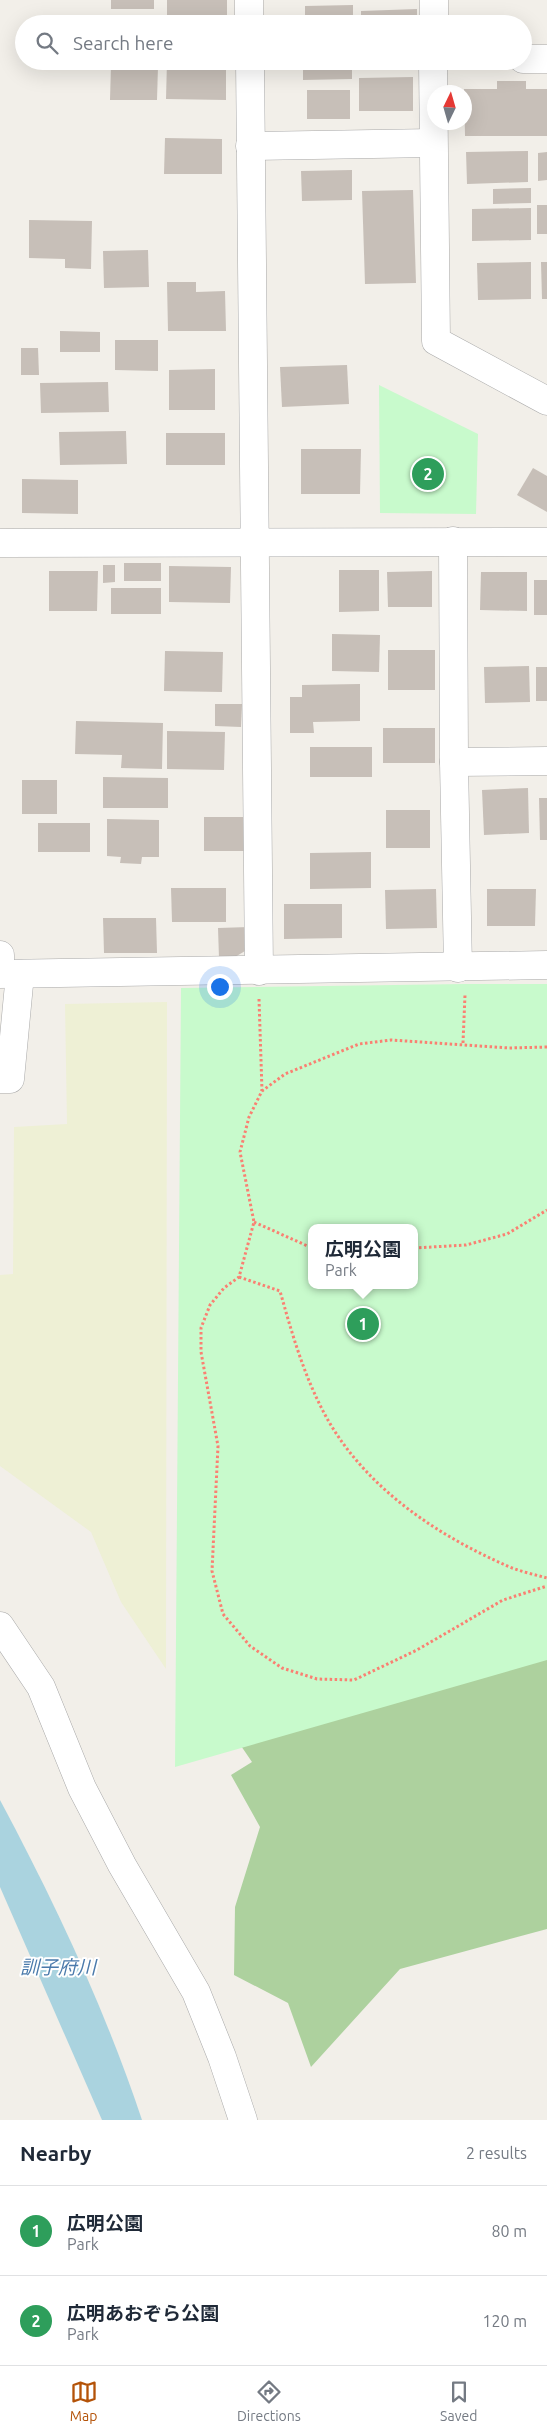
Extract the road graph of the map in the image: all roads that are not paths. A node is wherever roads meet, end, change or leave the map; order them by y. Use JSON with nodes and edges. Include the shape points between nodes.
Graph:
{"nodes":[{"id":1,"x":249,"y":0,"type":"edge"},
{"id":2,"x":434,"y":0,"type":"edge"},
{"id":3,"x":250,"y":15,"type":"edge"},
{"id":4,"x":434,"y":15,"type":"edge"},
{"id":5,"x":532,"y":59,"type":"edge"},
{"id":6,"x":547,"y":59,"type":"edge"},
{"id":7,"x":250,"y":70,"type":"edge"},
{"id":8,"x":433,"y":70,"type":"edge"},
{"id":9,"x":433,"y":144,"type":"junction"},
{"id":10,"x":250,"y":146,"type":"junction"},
{"id":11,"x":547,"y":401,"type":"edge"},
{"id":12,"x":453,"y":541,"type":"junction"},
{"id":13,"x":547,"y":542,"type":"edge"},
{"id":14,"x":0,"y":543,"type":"edge"},
{"id":15,"x":253,"y":544,"type":"junction"},
{"id":16,"x":547,"y":761,"type":"edge"},
{"id":17,"x":454,"y":762,"type":"junction"},
{"id":18,"x":0,"y":955,"type":"edge"},
{"id":19,"x":547,"y":965,"type":"edge"},
{"id":20,"x":458,"y":968,"type":"junction"},
{"id":21,"x":259,"y":971,"type":"junction"},
{"id":22,"x":20,"y":974,"type":"junction"},
{"id":23,"x":0,"y":1079,"type":"edge"},
{"id":24,"x":0,"y":1626,"type":"edge"},
{"id":25,"x":243,"y":2120,"type":"edge"}],
"edges":[{"from":1,"to":3,"type":"street"},
{"from":2,"to":4,"type":"street"},
{"from":5,"to":6,"type":"street"},
{"from":7,"to":10,"type":"street"},
{"from":8,"to":9,"type":"street"},
{"from":9,"to":10,"type":"street"},
{"from":9,"to":11,"type":"street","via":[[436,341]]},
{"from":10,"to":15,"type":"street"},
{"from":12,"to":13,"type":"street"},
{"from":12,"to":15,"type":"street"},
{"from":12,"to":17,"type":"street"},
{"from":14,"to":15,"type":"street"},
{"from":15,"to":21,"type":"street"},
{"from":16,"to":17,"type":"street"},
{"from":17,"to":20,"type":"street"},
{"from":18,"to":22,"type":"street","via":[[0,974]]},
{"from":19,"to":20,"type":"street"},
{"from":20,"to":21,"type":"street"},
{"from":21,"to":22,"type":"street"},
{"from":22,"to":23,"type":"street","via":[[10,1079]]},
{"from":24,"to":25,"type":"street","via":[[41,1688],[86,1796],[122,1866],[196,1992]]}]}
